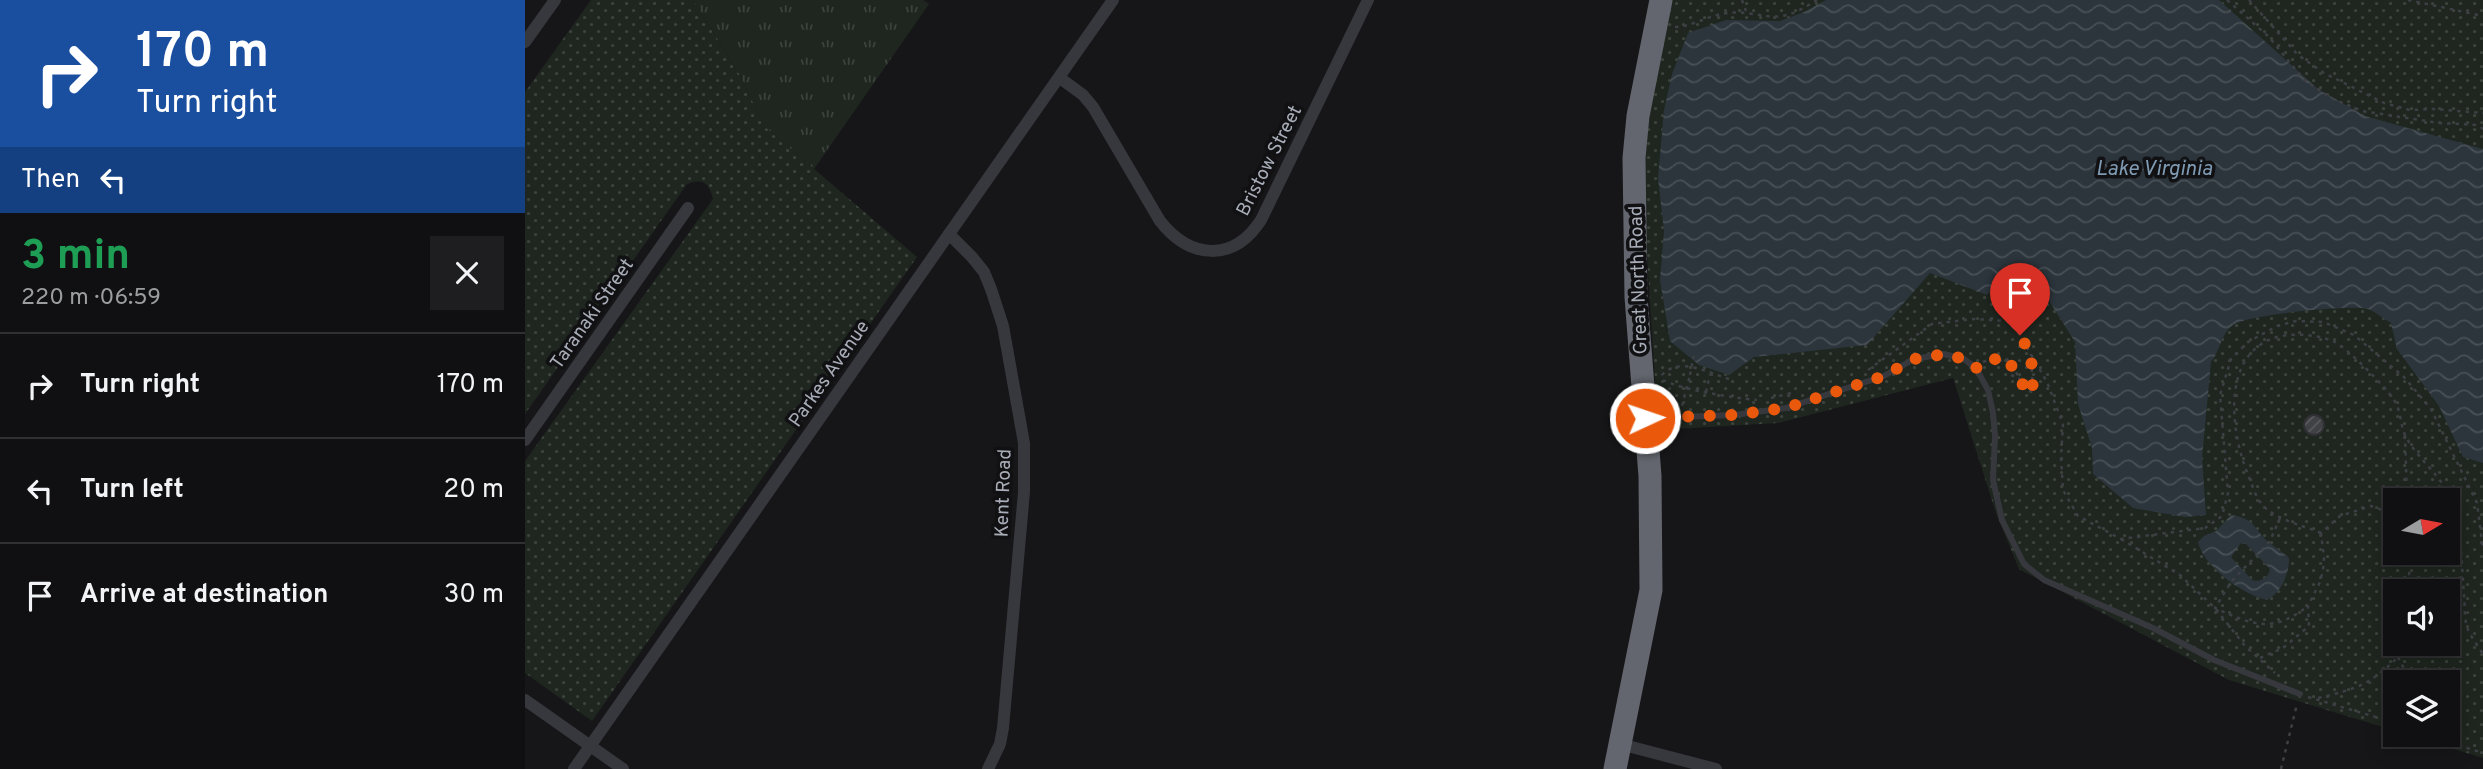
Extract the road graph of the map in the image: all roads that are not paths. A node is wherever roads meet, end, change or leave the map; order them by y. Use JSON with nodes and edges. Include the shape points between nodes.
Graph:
{"nodes":[{"id":1,"x":555,"y":0,"type":"edge"},
{"id":2,"x":1113,"y":0,"type":"edge"},
{"id":3,"x":1368,"y":0,"type":"edge"},
{"id":4,"x":1661,"y":0,"type":"edge"},
{"id":5,"x":525,"y":43,"type":"edge"},
{"id":6,"x":1060,"y":78,"type":"junction"},
{"id":7,"x":688,"y":208,"type":"dead end"},
{"id":8,"x":949,"y":234,"type":"junction"},
{"id":9,"x":1645,"y":418,"type":"junction"},
{"id":10,"x":525,"y":440,"type":"edge"},
{"id":11,"x":2300,"y":695,"type":"road end"},
{"id":12,"x":525,"y":700,"type":"edge"},
{"id":13,"x":1620,"y":744,"type":"junction"},
{"id":14,"x":590,"y":746,"type":"junction"},
{"id":15,"x":573,"y":769,"type":"edge"},
{"id":16,"x":623,"y":769,"type":"edge"},
{"id":17,"x":988,"y":769,"type":"edge"},
{"id":18,"x":1615,"y":769,"type":"edge"},
{"id":19,"x":1716,"y":769,"type":"edge"}],
"edges":[{"from":1,"to":5,"type":"street"},
{"from":2,"to":6,"type":"street","name":"Parkes Avenue"},
{"from":3,"to":6,"type":"street","name":"Bristow Street","via":[[1261,220],[1245,240],[1222,250],[1193,249],[1170,234],[1093,107]]},
{"from":4,"to":9,"type":"highway","name":"Great North Road","via":[[1635,138],[1636,297]]},
{"from":6,"to":8,"type":"street","name":"Parkes Avenue"},
{"from":7,"to":10,"type":"street","name":"Taranaki Street"},
{"from":8,"to":14,"type":"street","name":"Parkes Avenue"},
{"from":8,"to":17,"type":"street","name":"Kent Road","via":[[972,257],[991,289],[1003,326],[1024,443],[1024,492],[1003,728]]},
{"from":9,"to":11,"type":"lane","via":[[1786,408],[1884,376],[1914,359],[1944,354],[1964,359],[1976,368],[1988,390],[1993,413],[1993,480],[2002,520],[2024,564],[2044,580]]},
{"from":9,"to":13,"type":"highway","name":"Great North Road","via":[[1652,510],[1651,590]]},
{"from":12,"to":14,"type":"street"},
{"from":13,"to":18,"type":"highway","name":"Great North Road"},
{"from":13,"to":19,"type":"street"},
{"from":14,"to":15,"type":"street","name":"Parkes Avenue"},
{"from":14,"to":16,"type":"street"}]}
